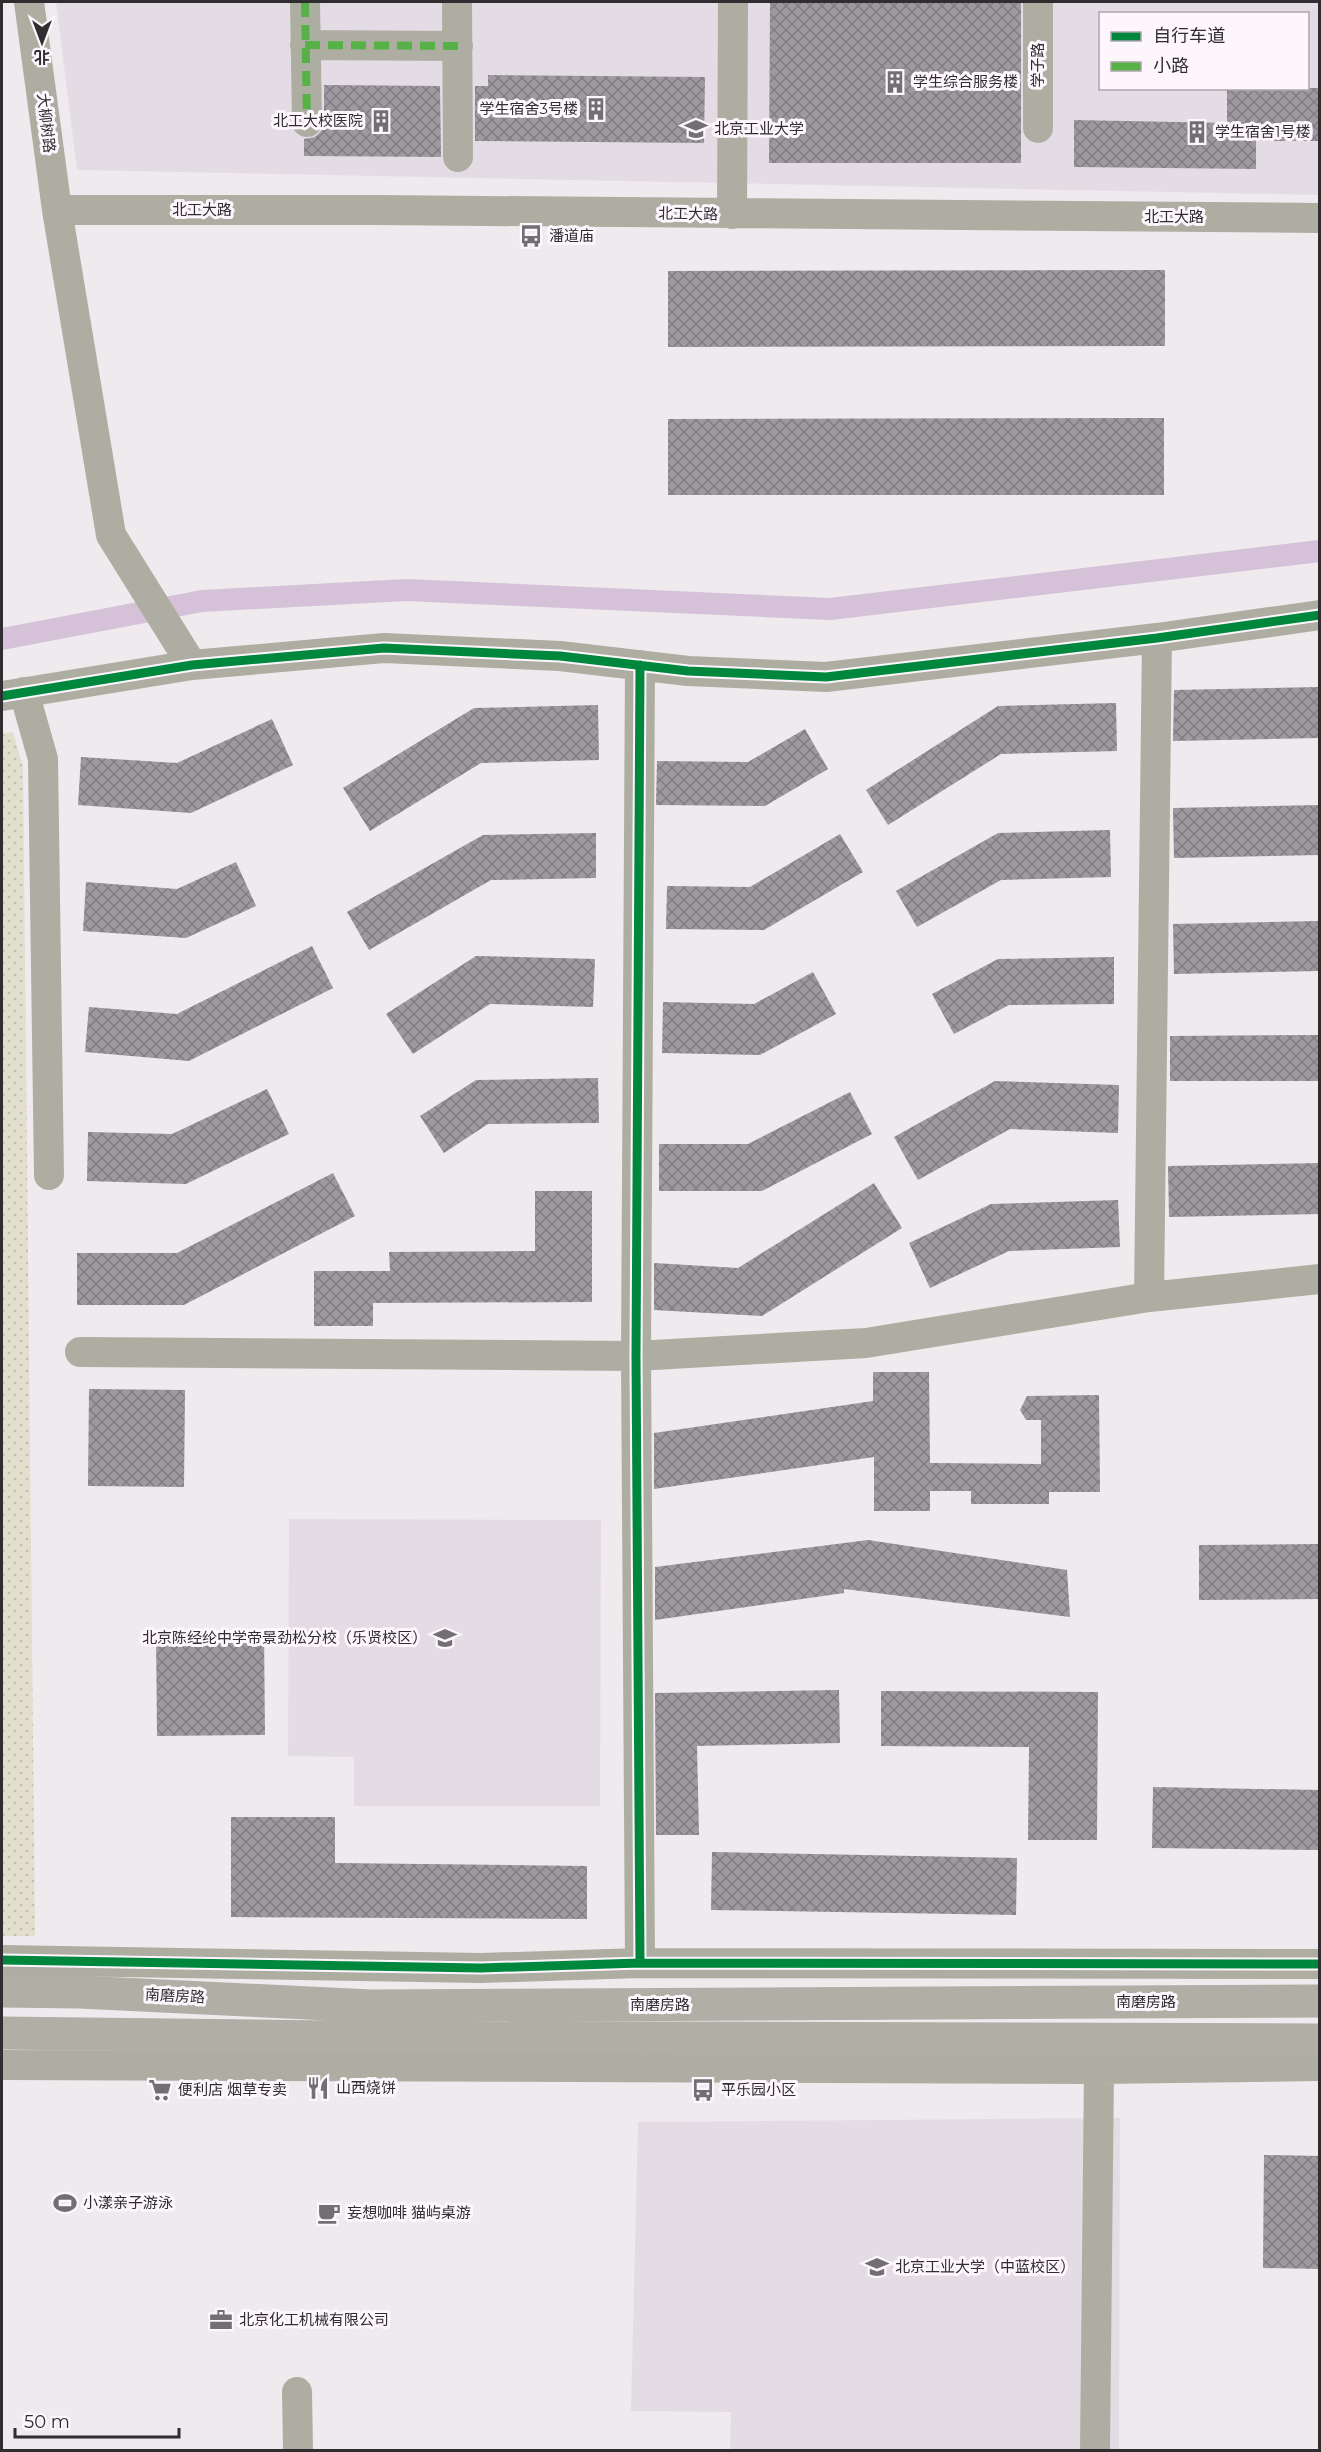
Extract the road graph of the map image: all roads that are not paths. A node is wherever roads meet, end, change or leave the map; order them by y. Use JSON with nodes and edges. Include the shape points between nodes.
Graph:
{"nodes":[{"id":1,"x":29,"y":2,"type":"edge"},
{"id":2,"x":305,"y":2,"type":"edge"},
{"id":3,"x":457,"y":2,"type":"edge"},
{"id":4,"x":733,"y":2,"type":"edge"},
{"id":5,"x":1038,"y":2,"type":"edge"},
{"id":6,"x":305,"y":45,"type":"junction"},
{"id":7,"x":458,"y":46,"type":"junction"},
{"id":8,"x":307,"y":122,"type":"dead end"},
{"id":9,"x":1038,"y":128,"type":"dead end"},
{"id":10,"x":458,"y":157,"type":"dead end"},
{"id":11,"x":57,"y":210,"type":"junction"},
{"id":12,"x":732,"y":214,"type":"junction"},
{"id":13,"x":1320,"y":218,"type":"edge"},
{"id":14,"x":1320,"y":615,"type":"edge"},
{"id":15,"x":1157,"y":638,"type":"junction"},
{"id":16,"x":192,"y":665,"type":"junction"},
{"id":17,"x":640,"y":665,"type":"junction"},
{"id":18,"x":13,"y":694,"type":"edge"},
{"id":19,"x":49,"y":1175,"type":"dead end"},
{"id":20,"x":1320,"y":1279,"type":"edge"},
{"id":21,"x":1149,"y":1297,"type":"junction"},
{"id":22,"x":81,"y":1352,"type":"dead end"},
{"id":23,"x":636,"y":1356,"type":"junction"},
{"id":24,"x":2,"y":1960,"type":"edge"},
{"id":25,"x":640,"y":1963,"type":"junction"},
{"id":26,"x":1320,"y":1964,"type":"edge"},
{"id":27,"x":481,"y":1968,"type":"junction"},
{"id":28,"x":2,"y":1991,"type":"edge"},
{"id":29,"x":1320,"y":2001,"type":"edge"},
{"id":30,"x":371,"y":2006,"type":"junction"},
{"id":31,"x":2,"y":2033,"type":"edge"},
{"id":32,"x":331,"y":2037,"type":"junction"},
{"id":33,"x":1320,"y":2040,"type":"edge"},
{"id":34,"x":2,"y":2065,"type":"edge"},
{"id":35,"x":475,"y":2066,"type":"junction"},
{"id":36,"x":1320,"y":2066,"type":"edge"},
{"id":37,"x":1099,"y":2069,"type":"junction"},
{"id":38,"x":297,"y":2392,"type":"dead end"},
{"id":39,"x":298,"y":2451,"type":"edge"},
{"id":40,"x":1095,"y":2451,"type":"edge"}],
"edges":[{"from":1,"to":11,"type":"street","name":"大柳树路"},
{"from":2,"to":6,"type":"street"},
{"from":3,"to":7,"type":"street"},
{"from":4,"to":12,"type":"street"},
{"from":5,"to":9,"type":"street","name":"学子路"},
{"from":6,"to":7,"type":"street"},
{"from":6,"to":8,"type":"street"},
{"from":7,"to":10,"type":"street"},
{"from":11,"to":12,"type":"street","name":"北工大路"},
{"from":11,"to":16,"type":"street","name":"大柳树路","via":[[111,535]]},
{"from":12,"to":13,"type":"street","name":"北工大路"},
{"from":14,"to":15,"type":"street"},
{"from":15,"to":17,"type":"street","via":[[826,677]]},
{"from":15,"to":21,"type":"street"},
{"from":16,"to":17,"type":"street","via":[[384,648],[560,656]]},
{"from":16,"to":18,"type":"street"},
{"from":17,"to":23,"type":"street"},
{"from":18,"to":19,"type":"street","via":[[43,759]]},
{"from":20,"to":21,"type":"street"},
{"from":21,"to":23,"type":"street","via":[[866,1343]]},
{"from":22,"to":23,"type":"street"},
{"from":23,"to":25,"type":"street"},
{"from":24,"to":27,"type":"street"},
{"from":25,"to":26,"type":"street"},
{"from":25,"to":27,"type":"street"},
{"from":27,"to":30,"type":"street"},
{"from":28,"to":30,"type":"main road","name":"南磨房路"},
{"from":29,"to":30,"type":"main road","name":"南磨房路"},
{"from":31,"to":32,"type":"main road"},
{"from":32,"to":33,"type":"main road"},
{"from":32,"to":35,"type":"street"},
{"from":34,"to":35,"type":"street"},
{"from":35,"to":37,"type":"street"},
{"from":36,"to":37,"type":"street"},
{"from":37,"to":40,"type":"street"},
{"from":38,"to":39,"type":"street"}]}
